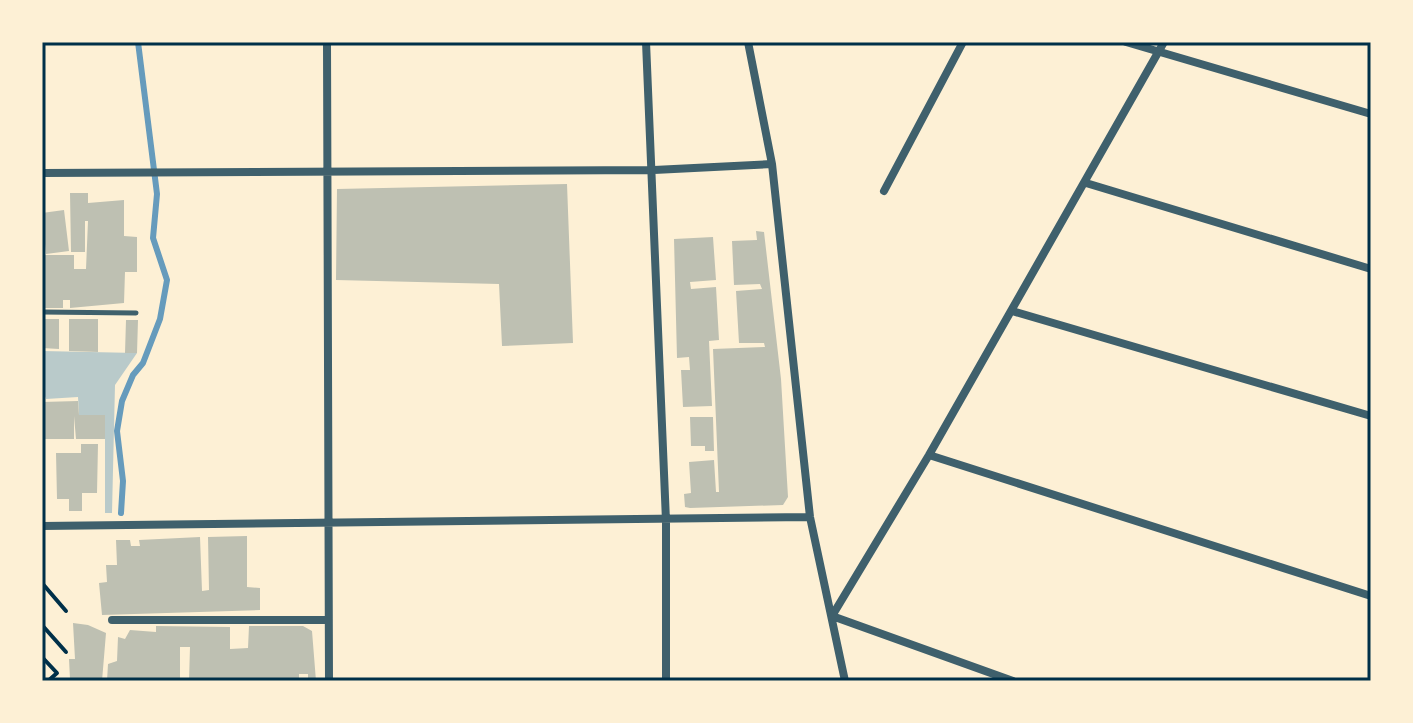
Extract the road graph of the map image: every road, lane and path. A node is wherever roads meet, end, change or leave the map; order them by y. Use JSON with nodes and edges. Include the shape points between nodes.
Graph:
{"nodes":[{"id":1,"x":327,"y":42,"type":"edge"},
{"id":2,"x":646,"y":42,"type":"edge"},
{"id":3,"x":748,"y":42,"type":"edge"},
{"id":4,"x":963,"y":42,"type":"edge"},
{"id":5,"x":1126,"y":42,"type":"edge"},
{"id":6,"x":1164,"y":42,"type":"edge"},
{"id":7,"x":1159,"y":52,"type":"junction"},
{"id":8,"x":1371,"y":114,"type":"edge"},
{"id":9,"x":772,"y":164,"type":"junction"},
{"id":10,"x":654,"y":170,"type":"junction"},
{"id":11,"x":328,"y":172,"type":"junction"},
{"id":12,"x":42,"y":173,"type":"edge"},
{"id":13,"x":1086,"y":183,"type":"junction"},
{"id":14,"x":884,"y":191,"type":"dead end"},
{"id":15,"x":1371,"y":269,"type":"edge"},
{"id":16,"x":1012,"y":311,"type":"junction"},
{"id":17,"x":42,"y":312,"type":"edge"},
{"id":18,"x":136,"y":313,"type":"dead end"},
{"id":19,"x":1371,"y":416,"type":"edge"},
{"id":20,"x":929,"y":455,"type":"junction"},
{"id":21,"x":810,"y":517,"type":"junction"},
{"id":22,"x":666,"y":521,"type":"junction"},
{"id":23,"x":330,"y":525,"type":"junction"},
{"id":24,"x":42,"y":526,"type":"edge"},
{"id":25,"x":42,"y":583,"type":"edge"},
{"id":26,"x":1371,"y":596,"type":"edge"},
{"id":27,"x":66,"y":611,"type":"dead end"},
{"id":28,"x":832,"y":616,"type":"junction"},
{"id":29,"x":112,"y":620,"type":"dead end"},
{"id":30,"x":327,"y":620,"type":"junction"},
{"id":31,"x":42,"y":625,"type":"edge"},
{"id":32,"x":66,"y":652,"type":"dead end"},
{"id":33,"x":42,"y":657,"type":"edge"},
{"id":34,"x":48,"y":681,"type":"edge"},
{"id":35,"x":329,"y":681,"type":"edge"},
{"id":36,"x":666,"y":681,"type":"edge"},
{"id":37,"x":845,"y":681,"type":"edge"},
{"id":38,"x":1013,"y":681,"type":"edge"}],
"edges":[{"from":1,"to":11,"type":"street"},
{"from":2,"to":10,"type":"street"},
{"from":3,"to":9,"type":"street"},
{"from":4,"to":14,"type":"street"},
{"from":5,"to":7,"type":"street"},
{"from":6,"to":7,"type":"street"},
{"from":7,"to":8,"type":"street"},
{"from":7,"to":13,"type":"street"},
{"from":9,"to":10,"type":"street"},
{"from":9,"to":21,"type":"street"},
{"from":10,"to":11,"type":"street"},
{"from":10,"to":22,"type":"street"},
{"from":11,"to":12,"type":"street"},
{"from":11,"to":23,"type":"street"},
{"from":13,"to":15,"type":"street"},
{"from":13,"to":16,"type":"street"},
{"from":16,"to":19,"type":"street"},
{"from":16,"to":20,"type":"street"},
{"from":17,"to":18,"type":"lane"},
{"from":20,"to":26,"type":"street"},
{"from":20,"to":28,"type":"street"},
{"from":21,"to":22,"type":"street"},
{"from":21,"to":28,"type":"street"},
{"from":22,"to":23,"type":"street"},
{"from":22,"to":36,"type":"street"},
{"from":23,"to":24,"type":"street"},
{"from":23,"to":30,"type":"street"},
{"from":25,"to":27,"type":"path"},
{"from":28,"to":37,"type":"street"},
{"from":28,"to":38,"type":"street"},
{"from":29,"to":30,"type":"street"},
{"from":30,"to":35,"type":"street"},
{"from":31,"to":32,"type":"path"},
{"from":33,"to":34,"type":"path","via":[[57,673]]}]}
